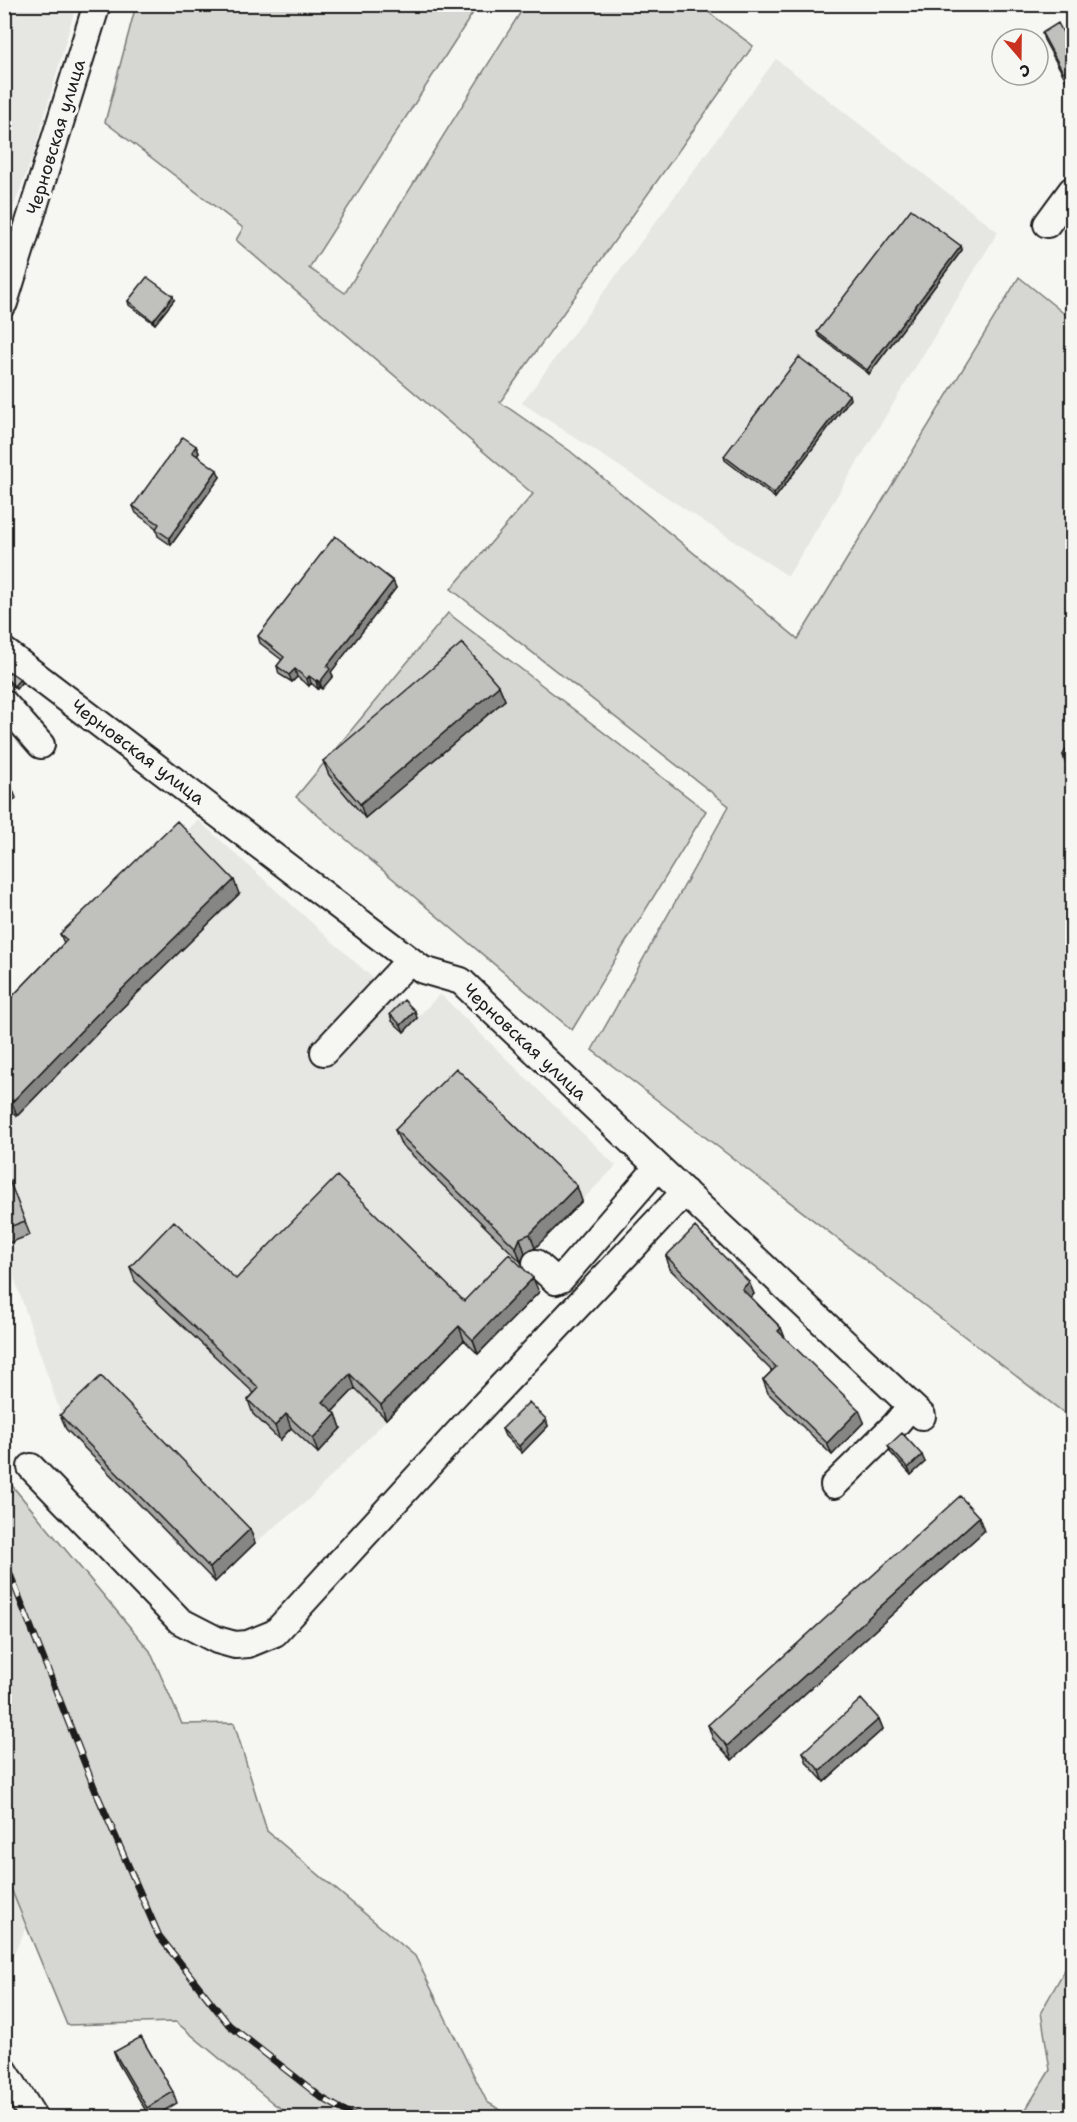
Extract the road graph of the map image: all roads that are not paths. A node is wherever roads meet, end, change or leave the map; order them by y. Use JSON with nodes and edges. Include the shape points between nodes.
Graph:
{"nodes":[{"id":1,"x":97,"y":4,"type":"edge"},
{"id":2,"x":1072,"y":190,"type":"edge"},
{"id":3,"x":1047,"y":224,"type":"dead end"},
{"id":4,"x":4,"y":303,"type":"edge"},
{"id":5,"x":4,"y":651,"type":"edge"},
{"id":6,"x":4,"y":703,"type":"edge"},
{"id":7,"x":41,"y":745,"type":"dead end"},
{"id":8,"x":410,"y":960,"type":"junction"},
{"id":9,"x":324,"y":1052,"type":"dead end"},
{"id":10,"x":658,"y":1167,"type":"junction"},
{"id":11,"x":685,"y":1192,"type":"junction"},
{"id":12,"x":536,"y":1263,"type":"dead end"},
{"id":13,"x":31,"y":1467,"type":"dead end"},
{"id":14,"x":834,"y":1485,"type":"dead end"},
{"id":15,"x":4,"y":2070,"type":"edge"},
{"id":16,"x":34,"y":2118,"type":"edge"}],
"edges":[{"from":1,"to":4,"type":"street","name":"Черновская улица"},
{"from":2,"to":3,"type":"street"},
{"from":5,"to":8,"type":"street","name":"Черновская улица"},
{"from":6,"to":7,"type":"street"},
{"from":8,"to":9,"type":"street"},
{"from":8,"to":10,"type":"street","name":"Черновская улица","via":[[423,970],[461,981]]},
{"from":10,"to":11,"type":"street","name":"Черновская улица"},
{"from":10,"to":12,"type":"street","via":[[561,1279],[556,1281]]},
{"from":11,"to":13,"type":"street","via":[[275,1633],[235,1645],[180,1621]]},
{"from":11,"to":14,"type":"street","name":"Черновская улица","via":[[917,1411],[896,1425]]},
{"from":15,"to":16,"type":"street"}]}
